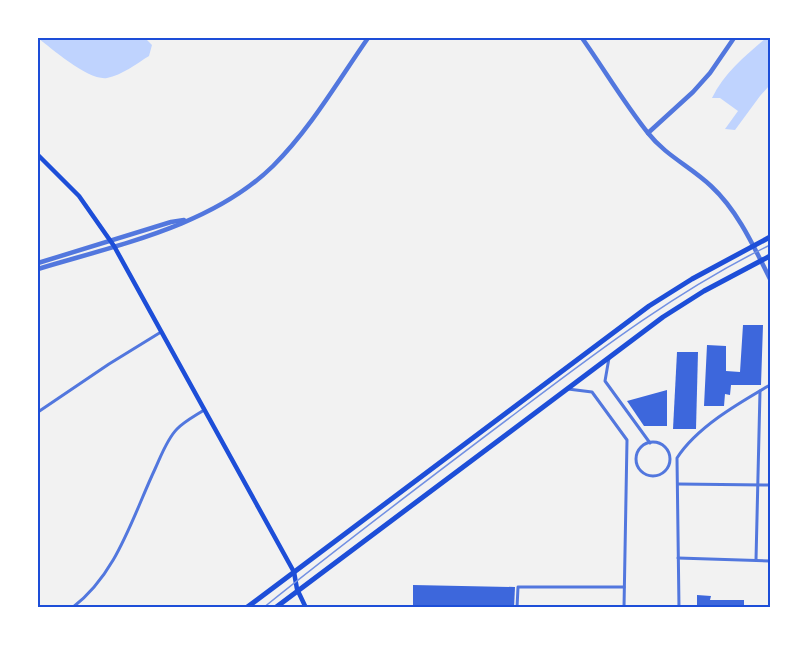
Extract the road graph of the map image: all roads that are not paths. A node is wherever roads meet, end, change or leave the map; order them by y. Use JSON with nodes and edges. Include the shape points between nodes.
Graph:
{"nodes":[{"id":1,"x":368,"y":38,"type":"edge"},
{"id":2,"x":582,"y":38,"type":"edge"},
{"id":3,"x":734,"y":38,"type":"edge"},
{"id":4,"x":648,"y":133,"type":"junction"},
{"id":5,"x":38,"y":155,"type":"edge"},
{"id":6,"x":187,"y":220,"type":"junction"},
{"id":7,"x":771,"y":237,"type":"edge"},
{"id":8,"x":110,"y":240,"type":"junction"},
{"id":9,"x":114,"y":246,"type":"junction"},
{"id":10,"x":753,"y":246,"type":"junction"},
{"id":11,"x":771,"y":256,"type":"edge"},
{"id":12,"x":761,"y":261,"type":"junction"},
{"id":13,"x":38,"y":263,"type":"edge"},
{"id":14,"x":38,"y":269,"type":"edge"},
{"id":15,"x":771,"y":279,"type":"edge"},
{"id":16,"x":161,"y":332,"type":"junction"},
{"id":17,"x":609,"y":357,"type":"junction"},
{"id":18,"x":771,"y":385,"type":"edge"},
{"id":19,"x":567,"y":388,"type":"junction"},
{"id":20,"x":760,"y":391,"type":"junction"},
{"id":21,"x":204,"y":410,"type":"junction"},
{"id":22,"x":38,"y":412,"type":"edge"},
{"id":23,"x":650,"y":443,"type":"junction"},
{"id":24,"x":670,"y":457,"type":"junction"},
{"id":25,"x":677,"y":458,"type":"junction"},
{"id":26,"x":626,"y":459,"type":"junction"},
{"id":27,"x":636,"y":459,"type":"junction"},
{"id":28,"x":678,"y":484,"type":"junction"},
{"id":29,"x":758,"y":485,"type":"junction"},
{"id":30,"x":771,"y":485,"type":"edge"},
{"id":31,"x":678,"y":558,"type":"junction"},
{"id":32,"x":756,"y":560,"type":"junction"},
{"id":33,"x":771,"y":561,"type":"edge"},
{"id":34,"x":294,"y":573,"type":"junction"},
{"id":35,"x":624,"y":587,"type":"junction"},
{"id":36,"x":297,"y":590,"type":"junction"},
{"id":37,"x":72,"y":608,"type":"edge"},
{"id":38,"x":246,"y":608,"type":"edge"},
{"id":39,"x":275,"y":608,"type":"edge"},
{"id":40,"x":306,"y":608,"type":"edge"},
{"id":41,"x":517,"y":608,"type":"edge"},
{"id":42,"x":624,"y":608,"type":"edge"},
{"id":43,"x":679,"y":608,"type":"edge"}],
"edges":[{"from":1,"to":6,"type":"street","via":[[300,135],[272,166],[225,201]]},
{"from":2,"to":4,"type":"street"},
{"from":3,"to":4,"type":"street","via":[[693,92]]},
{"from":4,"to":10,"type":"street","via":[[712,187]]},
{"from":5,"to":8,"type":"main road","via":[[79,196]]},
{"from":6,"to":8,"type":"street"},
{"from":6,"to":9,"type":"street","via":[[174,228]]},
{"from":7,"to":10,"type":"main road"},
{"from":8,"to":9,"type":"main road"},
{"from":8,"to":13,"type":"street"},
{"from":9,"to":14,"type":"street"},
{"from":9,"to":16,"type":"main road"},
{"from":10,"to":12,"type":"street"},
{"from":10,"to":34,"type":"main road","via":[[650,306]]},
{"from":11,"to":12,"type":"main road"},
{"from":12,"to":15,"type":"street"},
{"from":12,"to":17,"type":"main road","via":[[704,291]]},
{"from":16,"to":21,"type":"main road"},
{"from":16,"to":22,"type":"street"},
{"from":17,"to":19,"type":"main road"},
{"from":17,"to":23,"type":"street","via":[[605,381]]},
{"from":18,"to":20,"type":"street"},
{"from":19,"to":26,"type":"street","via":[[592,392],[627,440]]},
{"from":19,"to":36,"type":"main road"},
{"from":20,"to":25,"type":"street","via":[[705,428]]},
{"from":20,"to":29,"type":"street"},
{"from":21,"to":34,"type":"main road"},
{"from":21,"to":37,"type":"street","via":[[176,430],[108,570]]},
{"from":23,"to":24,"type":"street","via":[[661,444]]},
{"from":23,"to":27,"type":"street","via":[[640,448]]},
{"from":24,"to":25,"type":"street"},
{"from":24,"to":27,"type":"street","via":[[665,472],[655,476],[644,474]]},
{"from":25,"to":28,"type":"street"},
{"from":26,"to":27,"type":"street"},
{"from":26,"to":35,"type":"street"},
{"from":28,"to":29,"type":"street"},
{"from":28,"to":31,"type":"street"},
{"from":29,"to":30,"type":"street"},
{"from":29,"to":32,"type":"street"},
{"from":31,"to":32,"type":"street"},
{"from":31,"to":43,"type":"street"},
{"from":32,"to":33,"type":"street"},
{"from":34,"to":36,"type":"main road"},
{"from":34,"to":38,"type":"main road"},
{"from":35,"to":41,"type":"street","via":[[518,587]]},
{"from":35,"to":42,"type":"street"},
{"from":36,"to":39,"type":"main road"},
{"from":36,"to":40,"type":"main road"}]}
